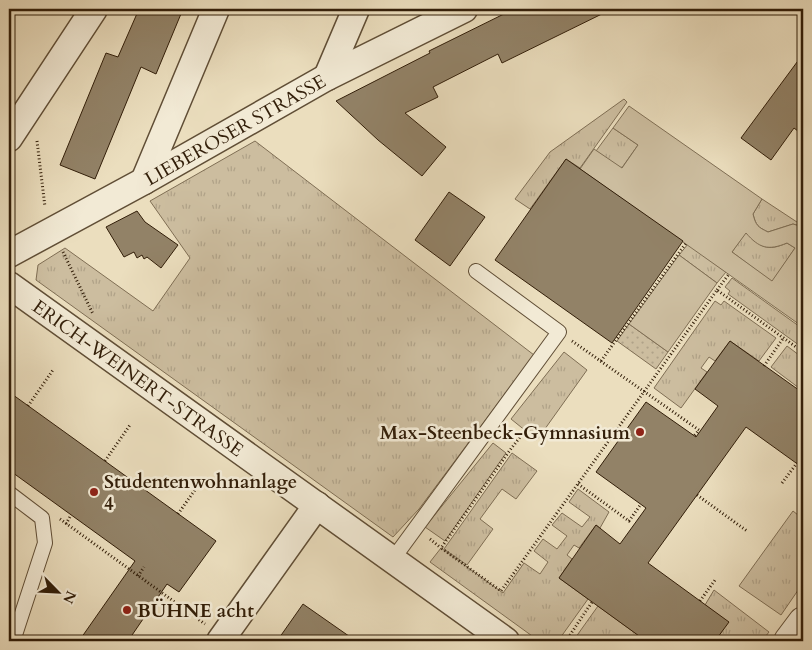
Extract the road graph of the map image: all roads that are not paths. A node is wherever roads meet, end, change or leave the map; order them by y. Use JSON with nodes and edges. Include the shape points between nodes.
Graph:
{"nodes":[{"id":1,"x":94,"y":9,"type":"edge"},
{"id":2,"x":216,"y":9,"type":"edge"},
{"id":3,"x":356,"y":9,"type":"edge"},
{"id":4,"x":464,"y":9,"type":"edge"},
{"id":5,"x":326,"y":77,"type":"junction"},
{"id":6,"x":9,"y":138,"type":"edge"},
{"id":7,"x":144,"y":181,"type":"junction"},
{"id":8,"x":9,"y":254,"type":"edge"},
{"id":9,"x":476,"y":271,"type":"dead end"},
{"id":10,"x":9,"y":285,"type":"edge"},
{"id":11,"x":9,"y":493,"type":"edge"},
{"id":12,"x":317,"y":505,"type":"junction"},
{"id":13,"x":393,"y":559,"type":"junction"},
{"id":14,"x":803,"y":621,"type":"edge"},
{"id":15,"x":214,"y":634,"type":"edge"},
{"id":16,"x":13,"y":641,"type":"edge"},
{"id":17,"x":506,"y":641,"type":"edge"},
{"id":18,"x":788,"y":641,"type":"edge"}],
"edges":[{"from":1,"to":6,"type":"street"},
{"from":2,"to":7,"type":"street"},
{"from":3,"to":5,"type":"street"},
{"from":4,"to":5,"type":"street","name":"LIEBEROSER STRASSE"},
{"from":5,"to":7,"type":"street","name":"LIEBEROSER STRASSE"},
{"from":7,"to":8,"type":"street","name":"LIEBEROSER STRASSE","via":[[54,238]]},
{"from":9,"to":13,"type":"lane","via":[[559,332]]},
{"from":10,"to":12,"type":"street","name":"ERICH-WEINERT-STRASSE"},
{"from":11,"to":16,"type":"lane","via":[[42,518],[45,543]]},
{"from":12,"to":13,"type":"street","name":"ERICH-WEINERT-STRASSE"},
{"from":12,"to":15,"type":"street"},
{"from":13,"to":17,"type":"street","name":"ERICH-WEINERT-STRASSE"},
{"from":14,"to":18,"type":"street"}]}
